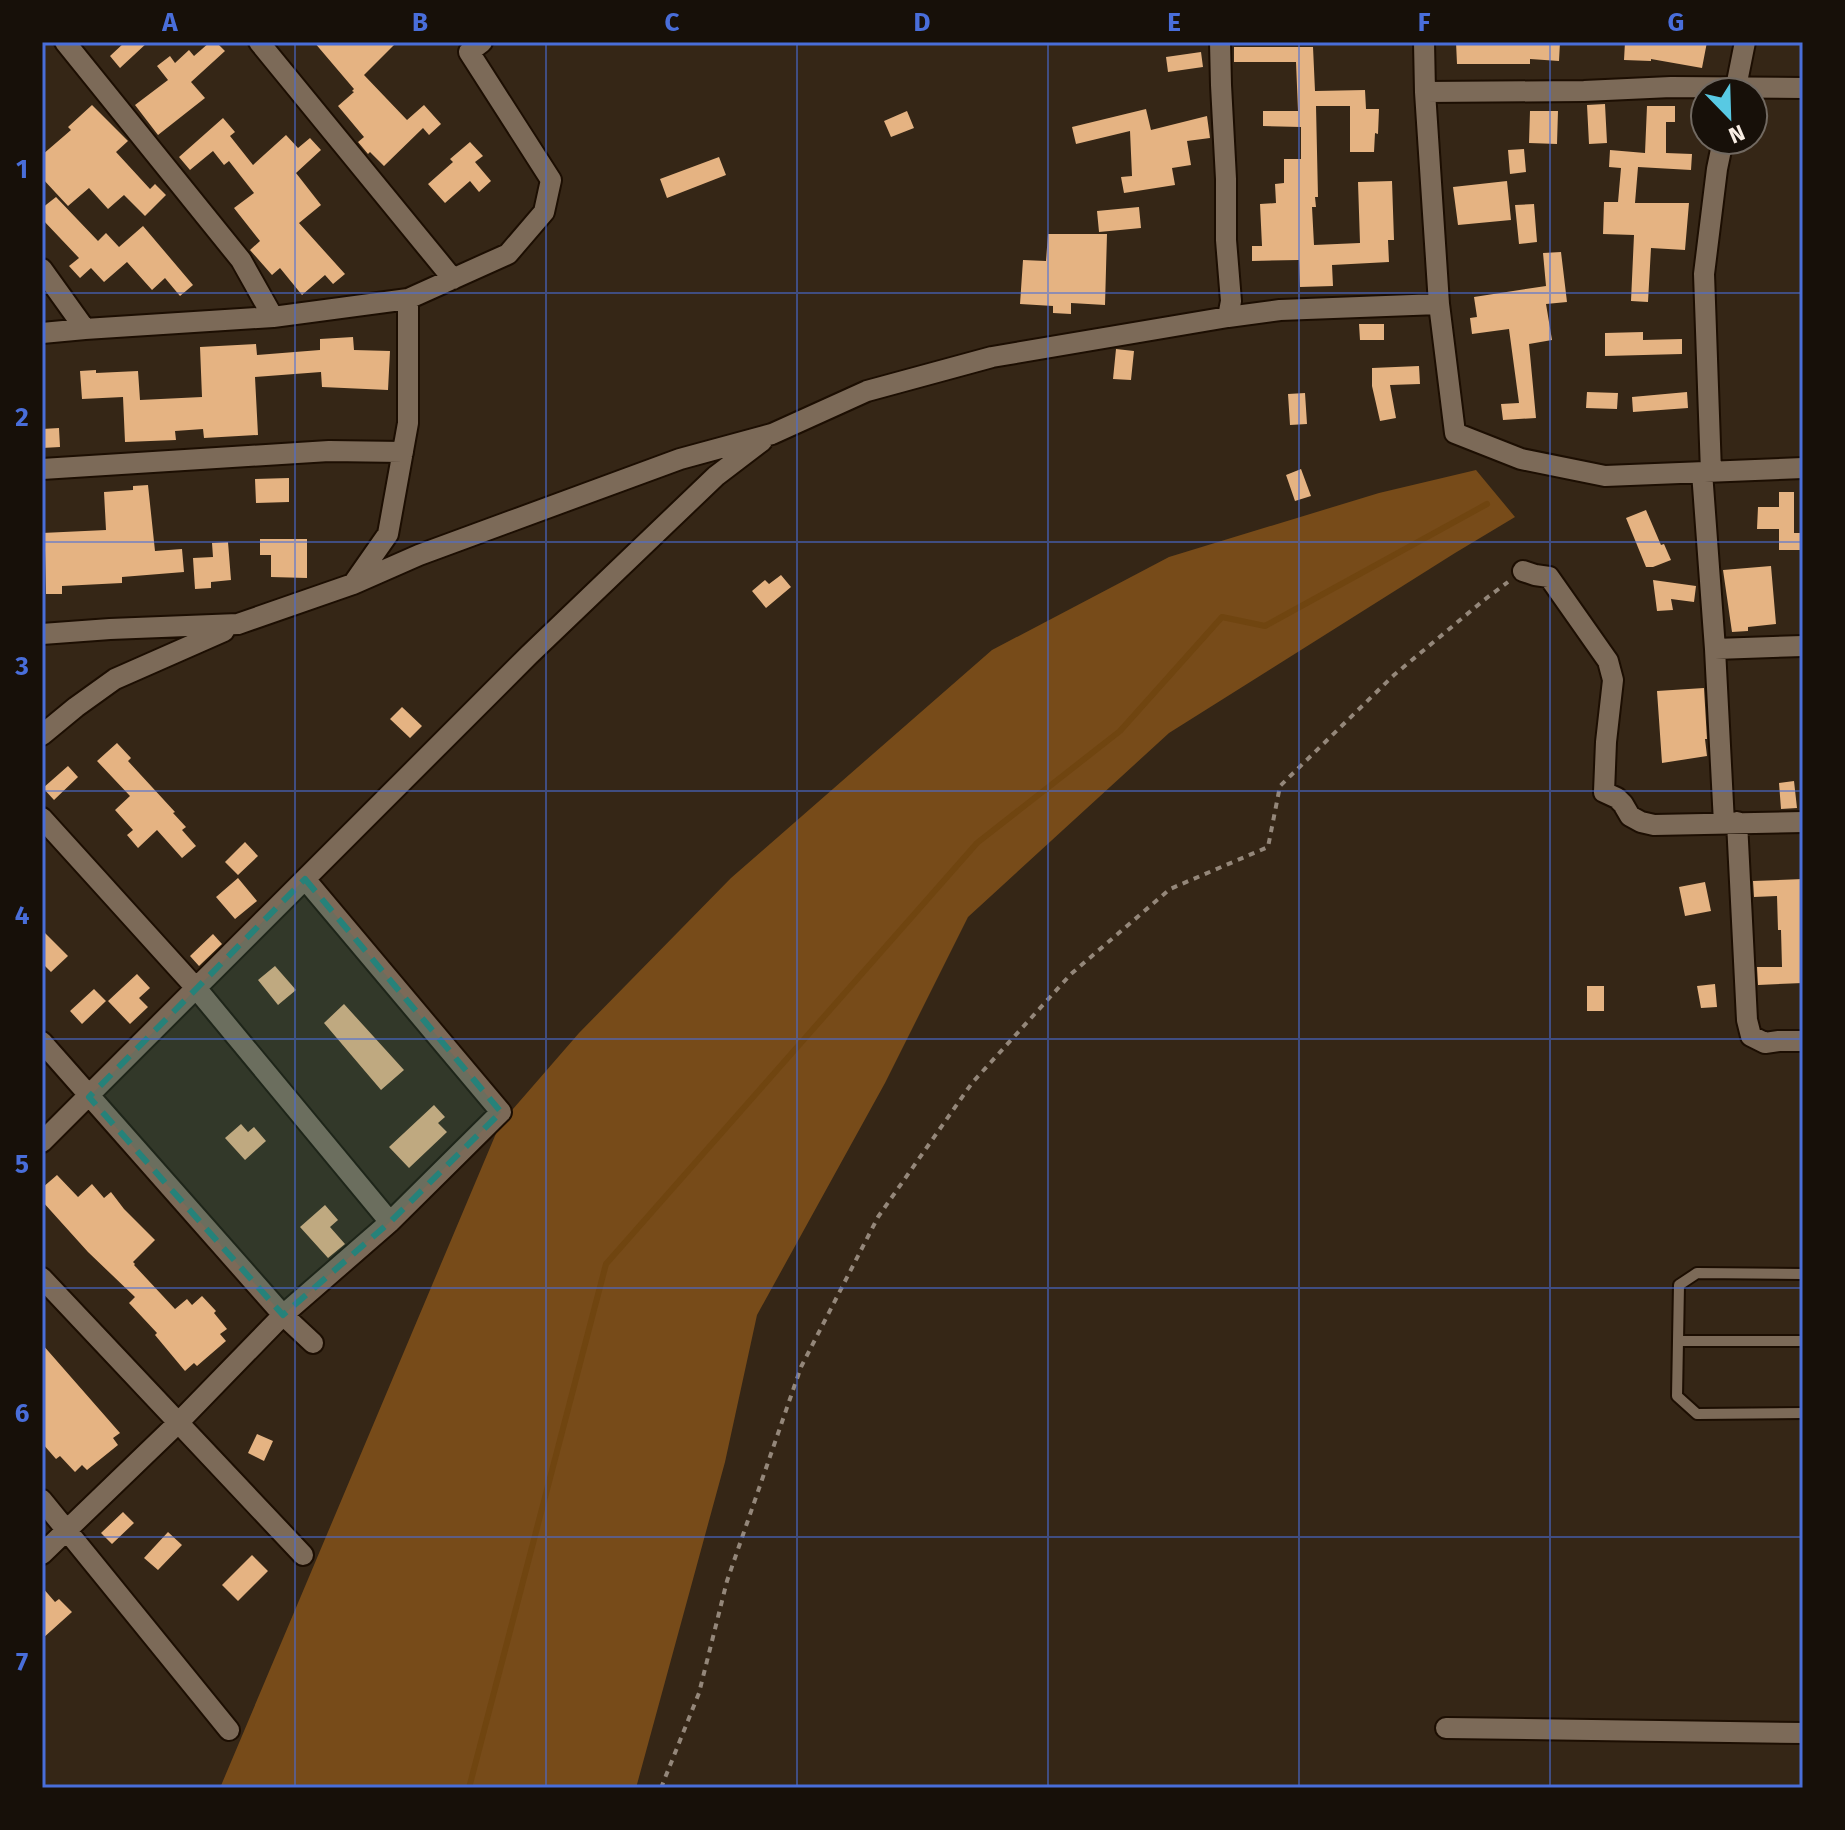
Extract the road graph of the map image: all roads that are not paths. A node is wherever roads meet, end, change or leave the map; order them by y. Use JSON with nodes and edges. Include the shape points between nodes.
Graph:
{"nodes":[{"id":1,"x":65,"y":42,"type":"edge"},
{"id":2,"x":259,"y":42,"type":"edge"},
{"id":3,"x":1220,"y":42,"type":"edge"},
{"id":4,"x":1424,"y":42,"type":"edge"},
{"id":5,"x":1745,"y":42,"type":"edge"},
{"id":6,"x":471,"y":45,"type":"edge"},
{"id":7,"x":1738,"y":76,"type":"edge"},
{"id":8,"x":1769,"y":88,"type":"edge"},
{"id":9,"x":1803,"y":88,"type":"edge"},
{"id":10,"x":1689,"y":89,"type":"edge"},
{"id":11,"x":1425,"y":92,"type":"junction"},
{"id":12,"x":1720,"y":156,"type":"edge"},
{"id":13,"x":42,"y":269,"type":"edge"},
{"id":14,"x":453,"y":279,"type":"junction"},
{"id":15,"x":408,"y":299,"type":"junction"},
{"id":16,"x":1439,"y":304,"type":"junction"},
{"id":17,"x":273,"y":317,"type":"junction"},
{"id":18,"x":1228,"y":317,"type":"junction"},
{"id":19,"x":85,"y":329,"type":"junction"},
{"id":20,"x":42,"y":333,"type":"edge"},
{"id":21,"x":772,"y":434,"type":"junction"},
{"id":22,"x":403,"y":452,"type":"junction"},
{"id":23,"x":1803,"y":468,"type":"edge"},
{"id":24,"x":42,"y":469,"type":"edge"},
{"id":25,"x":1707,"y":472,"type":"junction"},
{"id":26,"x":1523,"y":571,"type":"road end"},
{"id":27,"x":353,"y":584,"type":"junction"},
{"id":28,"x":238,"y":624,"type":"junction"},
{"id":29,"x":42,"y":634,"type":"edge"},
{"id":30,"x":1803,"y":646,"type":"edge"},
{"id":31,"x":1715,"y":649,"type":"junction"},
{"id":32,"x":42,"y":735,"type":"edge"},
{"id":33,"x":42,"y":818,"type":"edge"},
{"id":34,"x":1731,"y":822,"type":"junction"},
{"id":35,"x":1803,"y":822,"type":"edge"},
{"id":36,"x":305,"y":879,"type":"junction"},
{"id":37,"x":196,"y":988,"type":"junction"},
{"id":38,"x":1803,"y":1041,"type":"edge"},
{"id":39,"x":42,"y":1042,"type":"edge"},
{"id":40,"x":89,"y":1097,"type":"junction"},
{"id":41,"x":42,"y":1142,"type":"edge"},
{"id":42,"x":390,"y":1222,"type":"junction"},
{"id":43,"x":1803,"y":1274,"type":"edge"},
{"id":44,"x":42,"y":1278,"type":"edge"},
{"id":45,"x":283,"y":1315,"type":"junction"},
{"id":46,"x":1678,"y":1341,"type":"junction"},
{"id":47,"x":1803,"y":1341,"type":"edge"},
{"id":48,"x":313,"y":1343,"type":"dead end"},
{"id":49,"x":1803,"y":1413,"type":"edge"},
{"id":50,"x":178,"y":1423,"type":"junction"},
{"id":51,"x":42,"y":1500,"type":"edge"},
{"id":52,"x":67,"y":1529,"type":"junction"},
{"id":53,"x":42,"y":1554,"type":"edge"},
{"id":54,"x":303,"y":1555,"type":"dead end"},
{"id":55,"x":1446,"y":1728,"type":"dead end"},
{"id":56,"x":229,"y":1730,"type":"dead end"},
{"id":57,"x":1803,"y":1733,"type":"edge"}],
"edges":[{"from":1,"to":17,"type":"street","via":[[241,260]]},
{"from":2,"to":14,"type":"street"},
{"from":3,"to":18,"type":"street"},
{"from":4,"to":11,"type":"street"},
{"from":5,"to":7,"type":"street"},
{"from":6,"to":14,"type":"street","via":[[551,180],[544,212],[508,254]]},
{"from":8,"to":9,"type":"street"},
{"from":10,"to":11,"type":"street"},
{"from":11,"to":16,"type":"street"},
{"from":12,"to":25,"type":"street","via":[[1704,274]]},
{"from":13,"to":19,"type":"street"},
{"from":14,"to":15,"type":"street"},
{"from":15,"to":17,"type":"street"},
{"from":15,"to":22,"type":"street","via":[[408,423]]},
{"from":16,"to":18,"type":"street"},
{"from":16,"to":25,"type":"street","via":[[1455,433],[1521,459],[1605,476]]},
{"from":17,"to":19,"type":"street"},
{"from":18,"to":21,"type":"street","via":[[992,357],[867,391]]},
{"from":19,"to":20,"type":"street"},
{"from":21,"to":27,"type":"street","via":[[666,464]]},
{"from":21,"to":36,"type":"street","via":[[705,486]]},
{"from":22,"to":24,"type":"street","via":[[329,451]]},
{"from":22,"to":27,"type":"street","via":[[388,534]]},
{"from":23,"to":25,"type":"street"},
{"from":25,"to":31,"type":"street"},
{"from":26,"to":34,"type":"street","via":[[1549,577],[1608,661],[1613,680],[1604,792],[1641,822]]},
{"from":27,"to":28,"type":"street"},
{"from":28,"to":29,"type":"street"},
{"from":28,"to":32,"type":"street","via":[[115,679]]},
{"from":30,"to":31,"type":"street"},
{"from":31,"to":34,"type":"street"},
{"from":33,"to":37,"type":"street"},
{"from":34,"to":35,"type":"street"},
{"from":34,"to":38,"type":"street","via":[[1751,1036],[1765,1043]]},
{"from":36,"to":37,"type":"street"},
{"from":36,"to":42,"type":"street","via":[[501,1112]]},
{"from":37,"to":40,"type":"street"},
{"from":37,"to":42,"type":"street"},
{"from":39,"to":40,"type":"street"},
{"from":40,"to":41,"type":"street"},
{"from":40,"to":45,"type":"street"},
{"from":42,"to":45,"type":"street"},
{"from":43,"to":46,"type":"lane","via":[[1697,1273],[1679,1285]]},
{"from":44,"to":50,"type":"street"},
{"from":45,"to":48,"type":"street"},
{"from":45,"to":50,"type":"street"},
{"from":46,"to":47,"type":"lane"},
{"from":46,"to":49,"type":"lane","via":[[1677,1396],[1697,1414]]},
{"from":50,"to":52,"type":"street"},
{"from":50,"to":54,"type":"street"},
{"from":51,"to":52,"type":"street"},
{"from":52,"to":53,"type":"street"},
{"from":52,"to":56,"type":"street"},
{"from":55,"to":57,"type":"street"}]}
